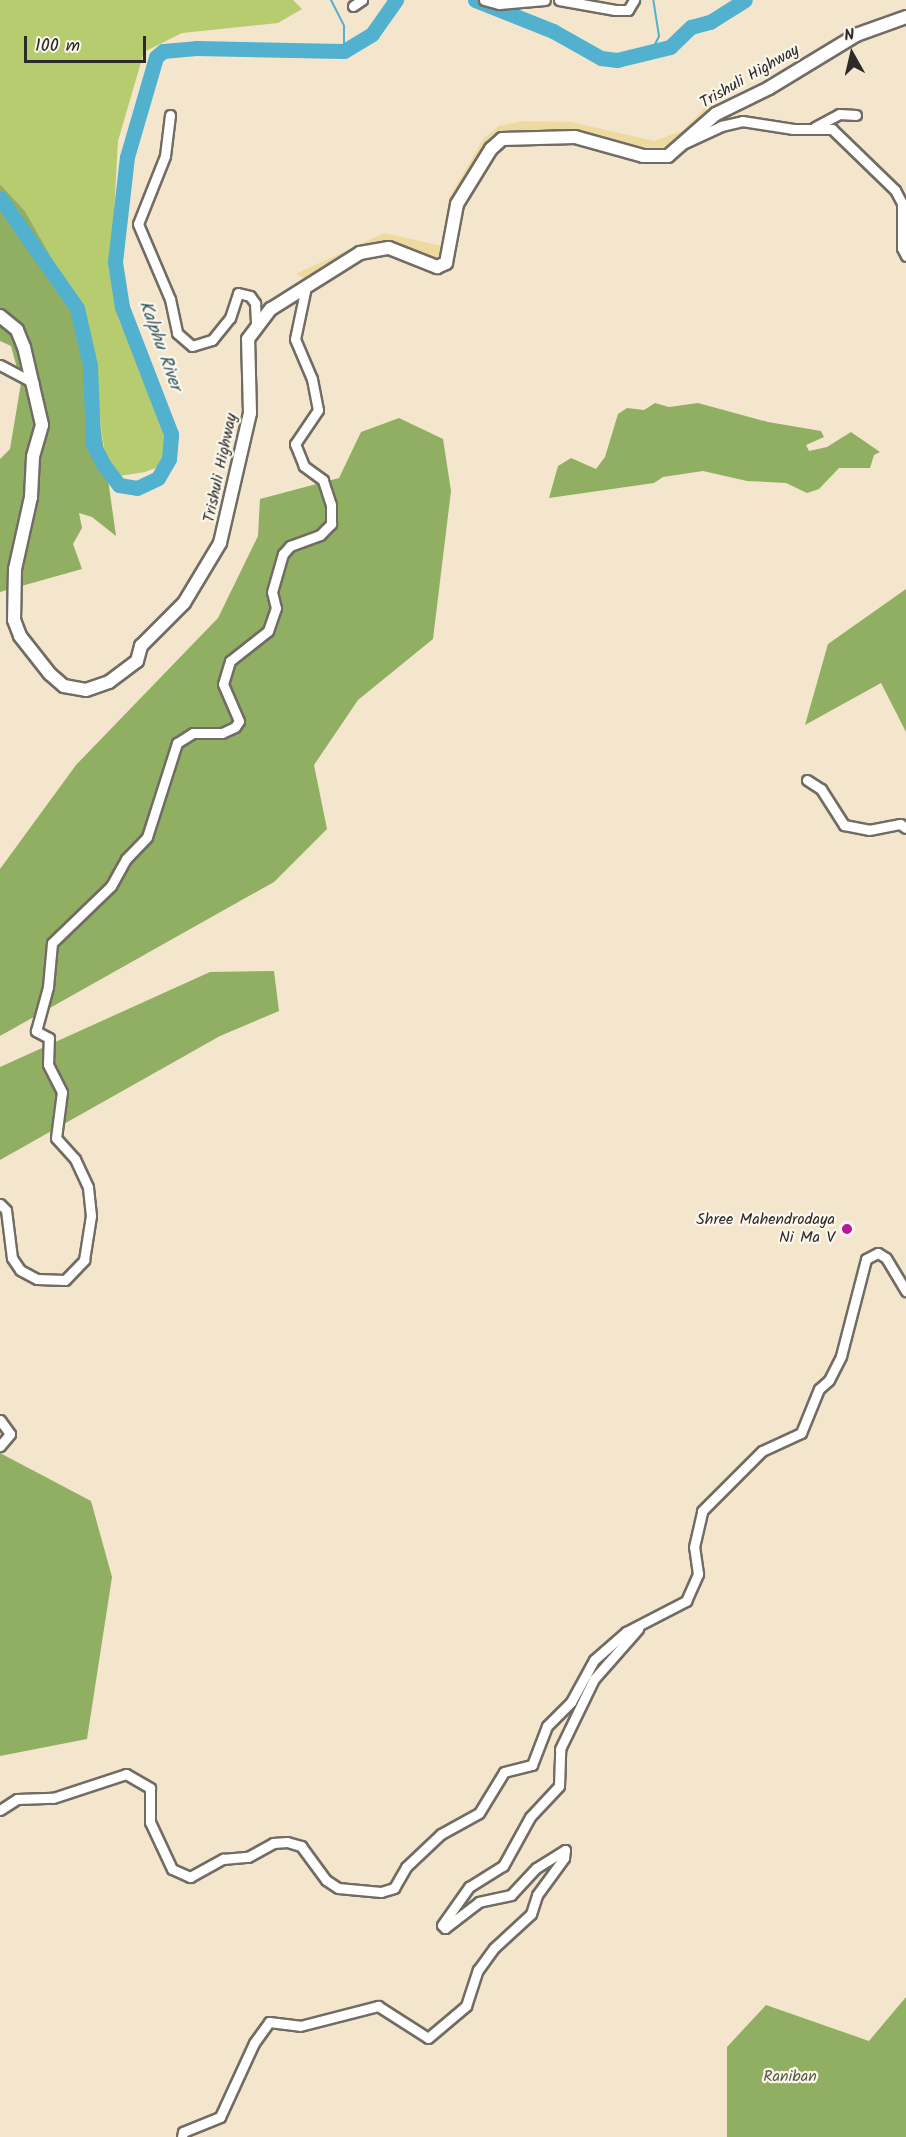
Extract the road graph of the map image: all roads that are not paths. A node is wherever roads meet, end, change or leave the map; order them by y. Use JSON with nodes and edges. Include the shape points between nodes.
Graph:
{"nodes":[{"id":1,"x":362,"y":0,"type":"edge"},
{"id":2,"x":484,"y":0,"type":"edge"},
{"id":3,"x":545,"y":0,"type":"edge"},
{"id":4,"x":558,"y":0,"type":"edge"},
{"id":5,"x":634,"y":0,"type":"edge"},
{"id":6,"x":353,"y":6,"type":"dead end"},
{"id":7,"x":906,"y":17,"type":"edge"},
{"id":8,"x":170,"y":115,"type":"dead end"},
{"id":9,"x":856,"y":115,"type":"dead end"},
{"id":10,"x":815,"y":127,"type":"junction"},
{"id":11,"x":685,"y":143,"type":"junction"},
{"id":12,"x":906,"y":256,"type":"edge"},
{"id":13,"x":308,"y":285,"type":"junction"},
{"id":14,"x":0,"y":316,"type":"edge"},
{"id":15,"x":256,"y":325,"type":"junction"},
{"id":16,"x":0,"y":365,"type":"edge"},
{"id":17,"x":34,"y":383,"type":"junction"},
{"id":18,"x":807,"y":780,"type":"dead end"},
{"id":19,"x":906,"y":828,"type":"edge"},
{"id":20,"x":0,"y":1204,"type":"edge"},
{"id":21,"x":906,"y":1291,"type":"edge"},
{"id":22,"x":0,"y":1420,"type":"edge"},
{"id":23,"x":0,"y":1446,"type":"edge"},
{"id":24,"x":641,"y":1626,"type":"junction"},
{"id":25,"x":0,"y":1810,"type":"edge"},
{"id":26,"x":182,"y":2137,"type":"edge"}],
"edges":[{"from":1,"to":6,"type":"street"},
{"from":2,"to":3,"type":"street","via":[[499,4]]},
{"from":4,"to":5,"type":"street","via":[[628,10]]},
{"from":7,"to":11,"type":"street","name":"Trishuli Highway","via":[[856,35],[769,88],[716,114]]},
{"from":8,"to":15,"type":"street","via":[[165,156],[138,224],[170,299],[177,333],[192,346],[212,340],[230,318],[238,293],[250,296],[255,303]]},
{"from":9,"to":10,"type":"street","via":[[839,114]]},
{"from":10,"to":11,"type":"street","via":[[793,129],[742,121]]},
{"from":10,"to":12,"type":"street","via":[[841,133],[895,190],[905,210],[901,242]]},
{"from":11,"to":13,"type":"street","name":"Trishuli Highway","via":[[668,156],[653,158],[575,137],[534,135],[502,139],[460,196],[451,222],[446,263],[437,267],[403,252],[380,249],[350,257]]},
{"from":13,"to":15,"type":"street","name":"Trishuli Highway","via":[[271,309]]},
{"from":13,"to":20,"type":"street","via":[[299,307],[296,339],[312,379],[318,410],[296,444],[304,466],[323,480],[332,524],[320,535],[290,546],[283,554],[272,592],[276,608],[268,631],[231,661],[223,684],[239,720],[235,727],[222,733],[193,733],[177,743],[147,837],[126,859],[111,886],[52,943],[48,987],[36,1031],[49,1038],[48,1064],[62,1092],[56,1138],[75,1160],[88,1187],[91,1216],[84,1260],[65,1280],[38,1279],[20,1270],[12,1258],[6,1210]]},
{"from":14,"to":17,"type":"street","name":"Trishuli Highway","via":[[17,330]]},
{"from":15,"to":17,"type":"street","name":"Trishuli Highway","via":[[247,346],[250,413],[220,543],[184,603],[141,646],[137,661],[109,682],[86,690],[64,686],[50,674],[20,636],[14,620],[15,569],[32,497],[33,457],[42,425]]},
{"from":16,"to":17,"type":"street"},
{"from":18,"to":19,"type":"street","via":[[821,789],[844,825],[869,830],[900,824]]},
{"from":21,"to":24,"type":"street","via":[[886,1258],[878,1253],[866,1259],[841,1356],[829,1380],[819,1389],[801,1433],[762,1451],[702,1511],[694,1547],[698,1574],[694,1588],[686,1601]]},
{"from":22,"to":23,"type":"street","via":[[10,1434]]},
{"from":24,"to":25,"type":"street","via":[[626,1632],[594,1660],[571,1702],[547,1726],[532,1766],[504,1772],[479,1813],[441,1834],[406,1867],[390,1890],[338,1888],[326,1880],[301,1846],[287,1842],[273,1843],[248,1857],[224,1859],[190,1877],[172,1869],[150,1821],[150,1788],[126,1774],[52,1798],[17,1799]]},
{"from":24,"to":26,"type":"street","via":[[594,1679],[560,1749],[559,1786],[530,1817],[502,1866],[470,1887],[442,1925],[446,1928],[479,1902],[511,1895],[536,1868],[565,1850],[564,1858],[537,1895],[531,1914],[494,1948],[478,1970],[466,2006],[428,2038],[378,2006],[300,2026],[269,2022],[254,2043],[220,2117],[183,2132]]}]}
